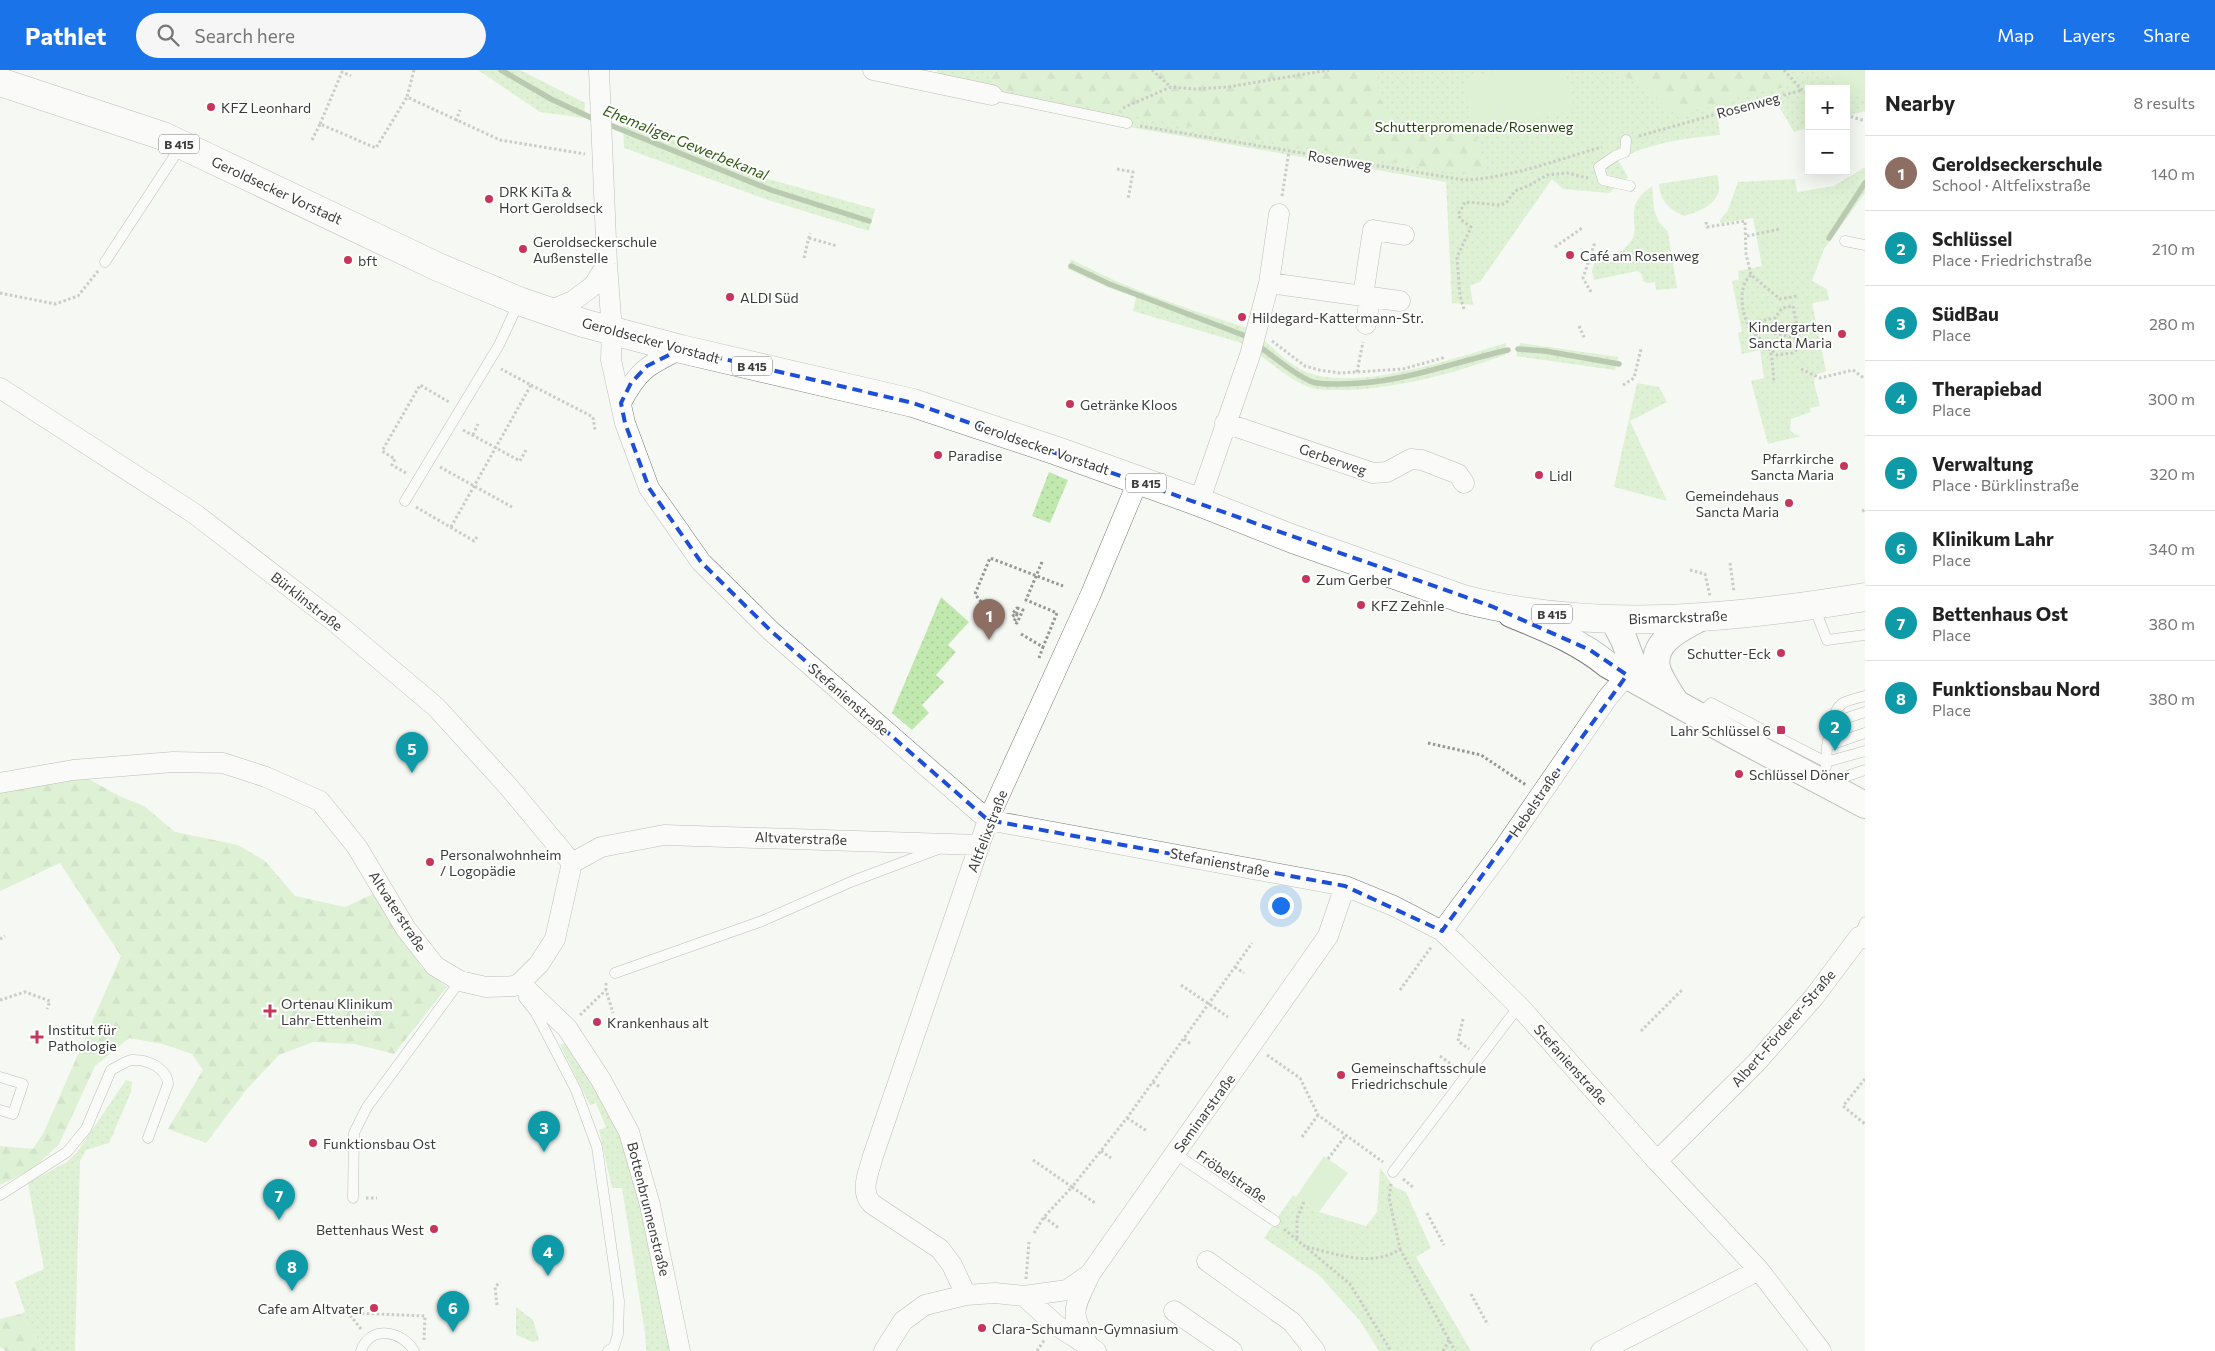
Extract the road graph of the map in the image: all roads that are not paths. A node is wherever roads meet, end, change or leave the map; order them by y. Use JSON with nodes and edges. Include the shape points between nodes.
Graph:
{"nodes":[{"id":1,"x":599,"y":70,"type":"edge"},
{"id":2,"x":873,"y":70,"type":"edge"},
{"id":3,"x":0,"y":82,"type":"edge"},
{"id":4,"x":992,"y":95,"type":"joint"},
{"id":5,"x":1127,"y":124,"type":"road end"},
{"id":6,"x":1626,"y":140,"type":"road end"},
{"id":7,"x":182,"y":145,"type":"junction"},
{"id":8,"x":1630,"y":186,"type":"dead end"},
{"id":9,"x":1279,"y":214,"type":"road end"},
{"id":10,"x":1404,"y":235,"type":"dead end"},
{"id":11,"x":1844,"y":241,"type":"dead end"},
{"id":12,"x":1865,"y":245,"type":"edge"},
{"id":13,"x":105,"y":262,"type":"road end"},
{"id":14,"x":607,"y":264,"type":"junction"},
{"id":15,"x":1269,"y":282,"type":"junction"},
{"id":16,"x":1366,"y":296,"type":"junction"},
{"id":17,"x":520,"y":301,"type":"junction"},
{"id":18,"x":1400,"y":301,"type":"dead end"},
{"id":19,"x":549,"y":311,"type":"junction"},
{"id":20,"x":1366,"y":324,"type":"road end"},
{"id":21,"x":612,"y":331,"type":"junction"},
{"id":22,"x":681,"y":349,"type":"junction"},
{"id":23,"x":0,"y":388,"type":"edge"},
{"id":24,"x":621,"y":404,"type":"junction"},
{"id":25,"x":1225,"y":423,"type":"junction"},
{"id":26,"x":1138,"y":481,"type":"junction"},
{"id":27,"x":1464,"y":483,"type":"dead end"},
{"id":28,"x":406,"y":501,"type":"road end"},
{"id":29,"x":1199,"y":502,"type":"junction"},
{"id":30,"x":1865,"y":597,"type":"edge"},
{"id":31,"x":1491,"y":606,"type":"junction"},
{"id":32,"x":1813,"y":606,"type":"junction"},
{"id":33,"x":1717,"y":616,"type":"junction"},
{"id":34,"x":1613,"y":619,"type":"junction"},
{"id":35,"x":1865,"y":635,"type":"edge"},
{"id":36,"x":1628,"y":675,"type":"junction"},
{"id":37,"x":1865,"y":696,"type":"edge"},
{"id":38,"x":1676,"y":703,"type":"junction"},
{"id":39,"x":1865,"y":712,"type":"edge"},
{"id":40,"x":1832,"y":723,"type":"junction"},
{"id":41,"x":1865,"y":733,"type":"edge"},
{"id":42,"x":1827,"y":746,"type":"junction"},
{"id":43,"x":1865,"y":750,"type":"edge"},
{"id":44,"x":1865,"y":770,"type":"edge"},
{"id":45,"x":1825,"y":773,"type":"junction"},
{"id":46,"x":0,"y":784,"type":"edge"},
{"id":47,"x":1865,"y":805,"type":"edge"},
{"id":48,"x":988,"y":820,"type":"junction"},
{"id":49,"x":956,"y":843,"type":"junction"},
{"id":50,"x":980,"y":845,"type":"junction"},
{"id":51,"x":572,"y":863,"type":"junction"},
{"id":52,"x":1345,"y":886,"type":"junction"},
{"id":53,"x":1442,"y":931,"type":"junction"},
{"id":54,"x":1863,"y":932,"type":"edge"},
{"id":55,"x":615,"y":973,"type":"road end"},
{"id":56,"x":460,"y":982,"type":"junction"},
{"id":57,"x":517,"y":985,"type":"junction"},
{"id":58,"x":1519,"y":1006,"type":"junction"},
{"id":59,"x":0,"y":1077,"type":"edge"},
{"id":60,"x":0,"y":1110,"type":"edge"},
{"id":61,"x":148,"y":1138,"type":"dead end"},
{"id":62,"x":1174,"y":1153,"type":"junction"},
{"id":63,"x":1657,"y":1161,"type":"junction"},
{"id":64,"x":1393,"y":1172,"type":"road end"},
{"id":65,"x":0,"y":1195,"type":"edge"},
{"id":66,"x":353,"y":1198,"type":"dead end"},
{"id":67,"x":1275,"y":1221,"type":"road end"},
{"id":68,"x":1207,"y":1260,"type":"dead end"},
{"id":69,"x":1759,"y":1270,"type":"junction"},
{"id":70,"x":1090,"y":1274,"type":"junction"},
{"id":71,"x":966,"y":1294,"type":"junction"},
{"id":72,"x":1024,"y":1296,"type":"junction"},
{"id":73,"x":1174,"y":1311,"type":"dead end"},
{"id":74,"x":1093,"y":1349,"type":"edge"},
{"id":75,"x":362,"y":1351,"type":"edge"},
{"id":76,"x":414,"y":1351,"type":"edge"},
{"id":77,"x":608,"y":1351,"type":"edge"},
{"id":78,"x":680,"y":1351,"type":"edge"},
{"id":79,"x":884,"y":1351,"type":"edge"},
{"id":80,"x":1232,"y":1351,"type":"edge"},
{"id":81,"x":1315,"y":1351,"type":"edge"},
{"id":82,"x":1601,"y":1351,"type":"edge"},
{"id":83,"x":1821,"y":1351,"type":"edge"}],
"edges":[{"from":1,"to":14,"type":"street","name":"Stefanienstraße"},
{"from":2,"to":4,"type":"street"},
{"from":3,"to":7,"type":"main road","name":"Geroldsecker Vorstadt","number":"B 415"},
{"from":4,"to":5,"type":"lane"},
{"from":6,"to":8,"type":"lane","via":[[1625,152],[1600,167],[1603,180]]},
{"from":7,"to":13,"type":"lane"},
{"from":7,"to":17,"type":"main road","name":"Geroldsecker Vorstadt","number":"B 415","via":[[438,267]]},
{"from":9,"to":15,"type":"street"},
{"from":10,"to":16,"type":"street","via":[[1372,230]]},
{"from":11,"to":12,"type":"lane"},
{"from":14,"to":19,"type":"street","via":[[594,285],[573,301]]},
{"from":14,"to":21,"type":"street","name":"Stefanienstraße"},
{"from":15,"to":16,"type":"street"},
{"from":15,"to":25,"type":"street","via":[[1250,355]]},
{"from":16,"to":18,"type":"street"},
{"from":16,"to":20,"type":"street"},
{"from":17,"to":19,"type":"main road","name":"Geroldsecker Vorstadt","number":"B 415"},
{"from":17,"to":28,"type":"lane","via":[[499,344]]},
{"from":19,"to":21,"type":"main road","name":"Geroldsecker Vorstadt","number":"B 415"},
{"from":21,"to":22,"type":"main road","name":"Geroldsecker Vorstadt","number":"B 415"},
{"from":21,"to":24,"type":"street","name":"Stefanienstraße","via":[[611,360]]},
{"from":22,"to":24,"type":"street","via":[[647,366],[631,383]]},
{"from":22,"to":26,"type":"main road","name":"Geroldsecker Vorstadt","number":"B 415","via":[[913,403]]},
{"from":23,"to":51,"type":"street","name":"Bürklinstraße","via":[[195,514],[335,622],[436,707],[508,785]]},
{"from":24,"to":48,"type":"street","name":"Stefanienstraße","via":[[649,488],[702,562],[771,631]]},
{"from":25,"to":27,"type":"street","name":"Gerberweg","via":[[1374,473],[1387,472],[1411,459],[1422,460],[1458,474]]},
{"from":25,"to":29,"type":"street"},
{"from":26,"to":29,"type":"main road","name":"Geroldsecker Vorstadt","number":"B 415"},
{"from":26,"to":48,"type":"street","name":"Altfelixstraße","via":[[1090,596]]},
{"from":29,"to":31,"type":"main road","name":"Geroldsecker Vorstadt","number":"B 415","via":[[1293,539]]},
{"from":30,"to":32,"type":"main road","name":"Bismarckstraße","number":"B 415"},
{"from":31,"to":34,"type":"main road","name":"Bismarckstraße","number":"B 415"},
{"from":31,"to":36,"type":"street","via":[[1582,646]]},
{"from":32,"to":33,"type":"main road","name":"Bismarckstraße","number":"B 415"},
{"from":32,"to":35,"type":"lane","via":[[1827,640]]},
{"from":33,"to":34,"type":"main road","name":"Bismarckstraße","number":"B 415"},
{"from":33,"to":38,"type":"street","via":[[1668,636],[1659,649],[1657,668]]},
{"from":34,"to":36,"type":"street","via":[[1615,653],[1619,665]]},
{"from":34,"to":38,"type":"street","via":[[1633,664]]},
{"from":36,"to":38,"type":"street"},
{"from":36,"to":53,"type":"street","name":"Hebelstraße","via":[[1608,697]]},
{"from":37,"to":40,"type":"lane","via":[[1842,704]]},
{"from":38,"to":45,"type":"street"},
{"from":39,"to":40,"type":"lane"},
{"from":40,"to":42,"type":"lane"},
{"from":41,"to":42,"type":"lane"},
{"from":42,"to":45,"type":"lane"},
{"from":43,"to":45,"type":"lane"},
{"from":44,"to":45,"type":"lane"},
{"from":45,"to":47,"type":"street"},
{"from":46,"to":56,"type":"street","name":"Altvaterstraße","via":[[73,770],[173,762],[223,763],[266,777],[320,801],[357,847],[406,929],[435,966]]},
{"from":48,"to":50,"type":"street","name":"Altfelixstraße"},
{"from":48,"to":52,"type":"street","name":"Stefanienstraße"},
{"from":49,"to":50,"type":"street","name":"Altvaterstraße"},
{"from":49,"to":51,"type":"street","name":"Altvaterstraße","via":[[664,835],[601,848]]},
{"from":49,"to":55,"type":"lane","via":[[853,880],[762,921]]},
{"from":50,"to":71,"type":"street","name":"Altfelixstraße","via":[[873,1156],[864,1192],[872,1204],[940,1249]]},
{"from":51,"to":57,"type":"street","via":[[555,939],[539,964]]},
{"from":52,"to":53,"type":"street","name":"Stefanienstraße"},
{"from":52,"to":62,"type":"street","name":"Seminarstraße","via":[[1328,936]]},
{"from":53,"to":58,"type":"street","name":"Stefanienstraße"},
{"from":54,"to":63,"type":"street","name":"Albert-Förderer-Straße","via":[[1814,997],[1756,1063]]},
{"from":56,"to":57,"type":"street","name":"Altvaterstraße","via":[[486,986]]},
{"from":56,"to":66,"type":"lane","via":[[367,1107],[354,1133]]},
{"from":57,"to":77,"type":"lane","via":[[536,1013],[576,1090],[596,1141],[619,1301],[618,1334],[614,1347]]},
{"from":57,"to":78,"type":"street","name":"Bottenbrunnenstraße","via":[[567,1028],[602,1080],[629,1132],[636,1149]]},
{"from":58,"to":63,"type":"street","name":"Stefanienstraße"},
{"from":58,"to":64,"type":"lane"},
{"from":59,"to":60,"type":"lane","via":[[23,1084],[13,1114]]},
{"from":61,"to":65,"type":"lane","via":[[168,1078],[154,1064],[132,1060],[110,1070],[86,1129],[67,1152]]},
{"from":62,"to":67,"type":"lane","name":"Fröbelstraße"},
{"from":62,"to":70,"type":"street","name":"Seminarstraße"},
{"from":63,"to":69,"type":"street","name":"Stefanienstraße"},
{"from":68,"to":81,"type":"street","via":[[1292,1322]]},
{"from":69,"to":82,"type":"street"},
{"from":69,"to":83,"type":"street","name":"Stefanienstraße"},
{"from":70,"to":72,"type":"street","name":"Seminarstraße","via":[[1067,1290]]},
{"from":70,"to":74,"type":"street","via":[[1074,1312],[1077,1326]]},
{"from":71,"to":72,"type":"street","name":"Seminarstraße"},
{"from":71,"to":79,"type":"street","name":"Seminarstraße","via":[[925,1305],[902,1321]]},
{"from":72,"to":74,"type":"street","via":[[1056,1325]]},
{"from":73,"to":80,"type":"street"},
{"from":75,"to":76,"type":"lane","via":[[367,1341],[386,1332],[406,1340]]}]}
